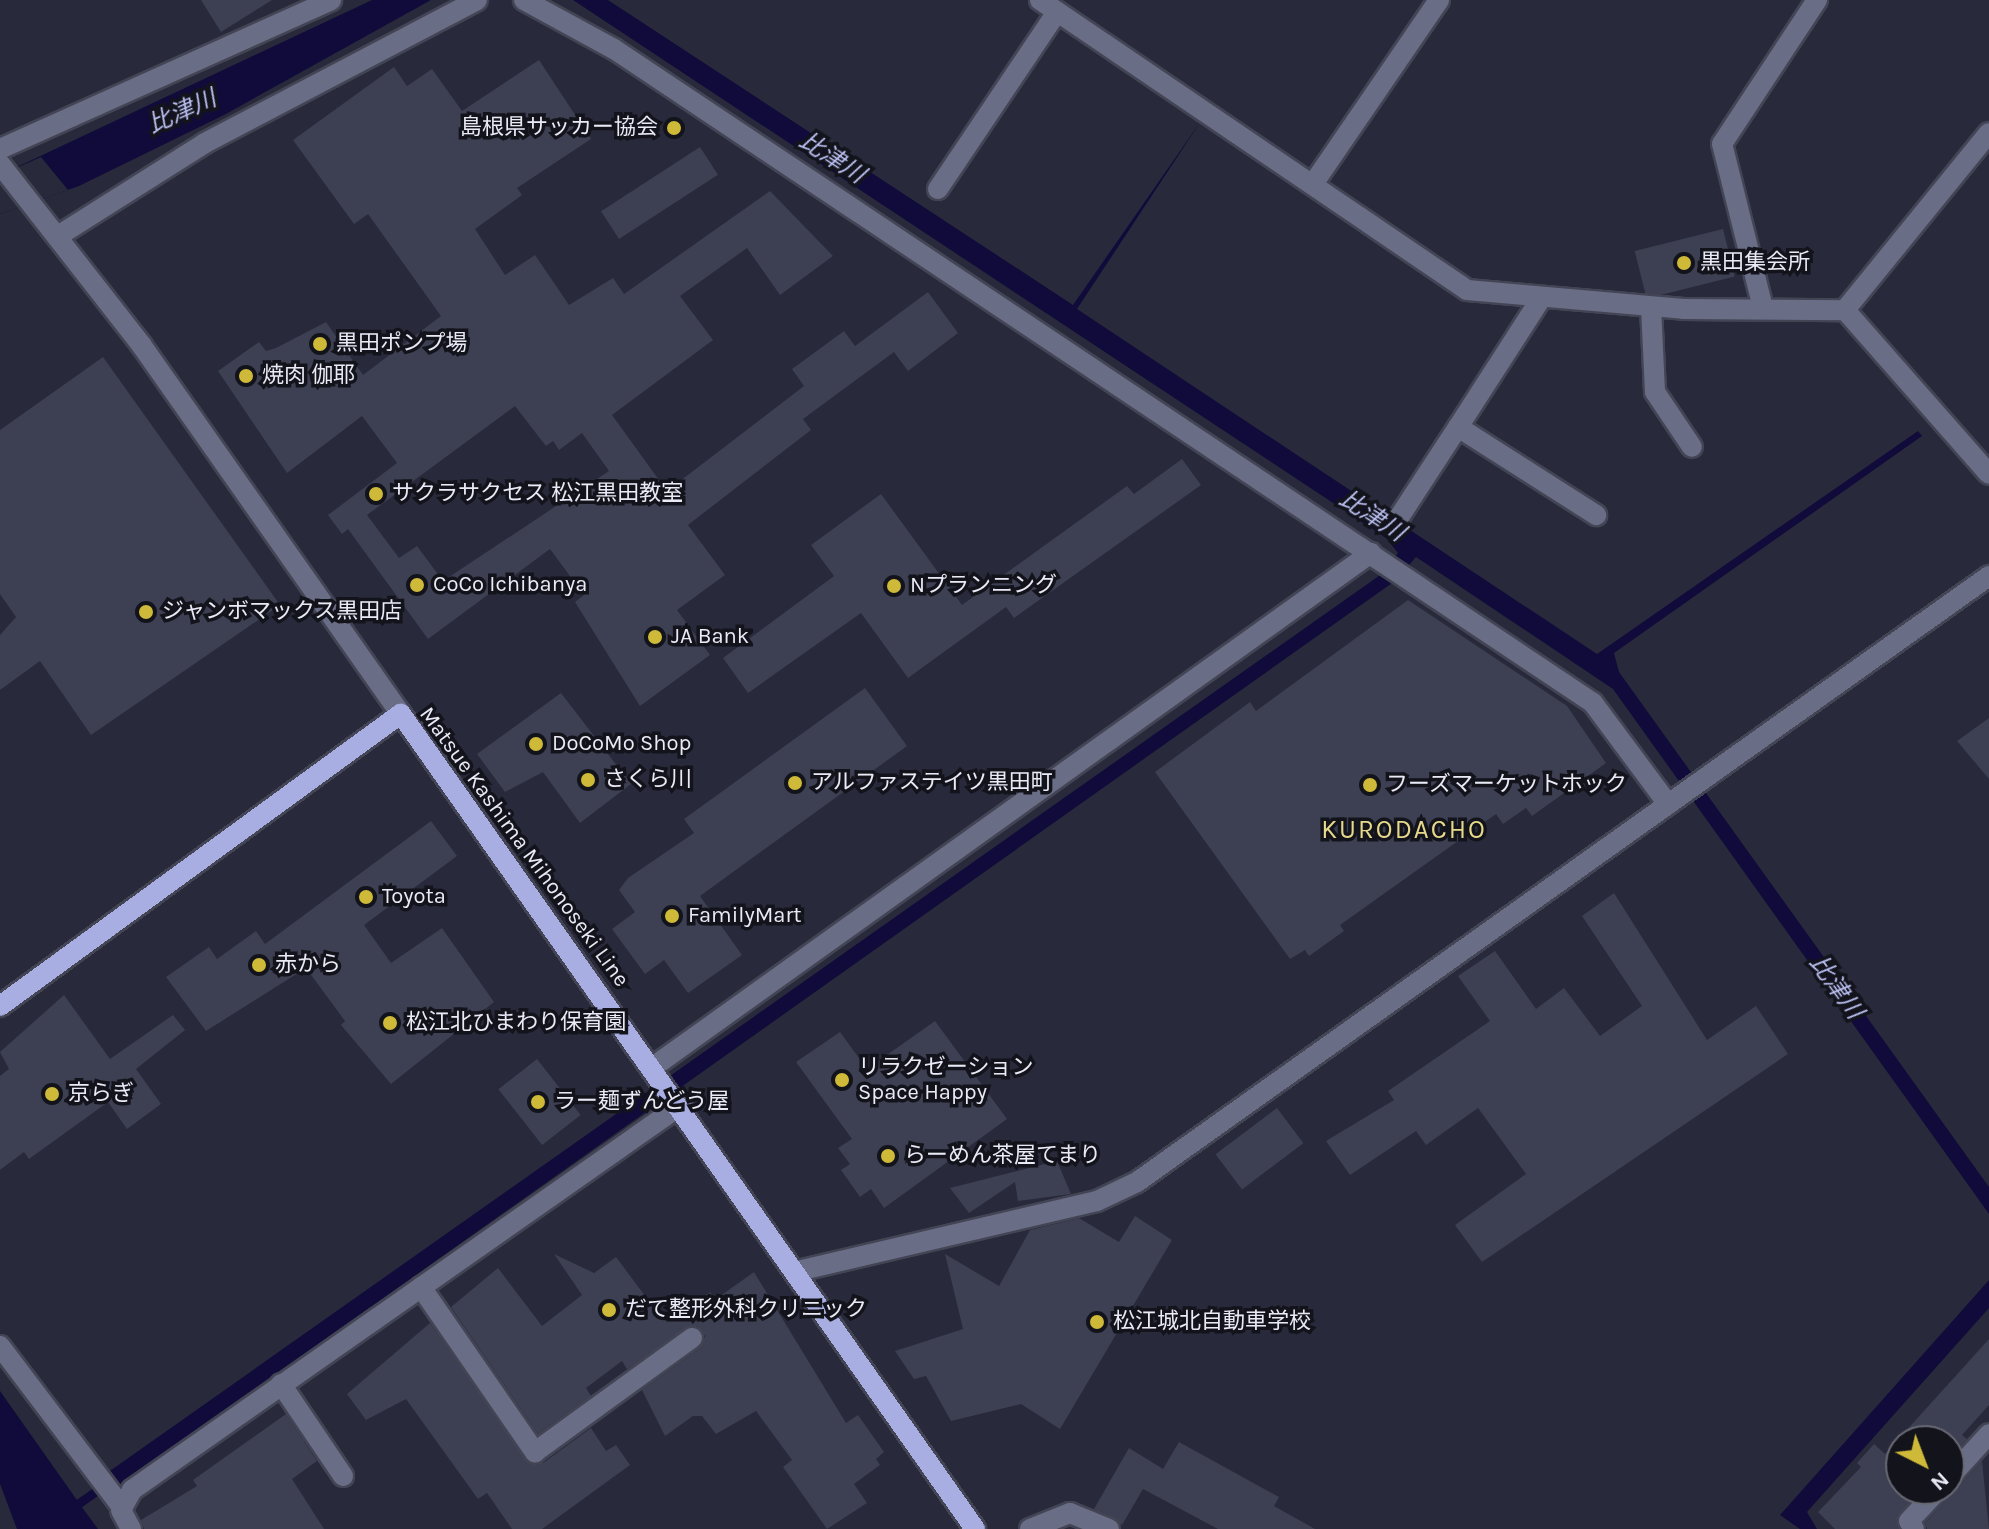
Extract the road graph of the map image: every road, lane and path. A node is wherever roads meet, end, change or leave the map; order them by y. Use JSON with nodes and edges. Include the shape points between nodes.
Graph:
{"nodes":[{"id":1,"x":331,"y":0,"type":"edge"},
{"id":2,"x":477,"y":0,"type":"edge"},
{"id":3,"x":524,"y":0,"type":"edge"},
{"id":4,"x":1439,"y":0,"type":"edge"},
{"id":5,"x":1817,"y":0,"type":"edge"},
{"id":6,"x":1048,"y":6,"type":"edge"},
{"id":7,"x":1989,"y":133,"type":"edge"},
{"id":8,"x":1,"y":160,"type":"edge"},
{"id":9,"x":1313,"y":184,"type":"junction"},
{"id":10,"x":938,"y":189,"type":"dead end"},
{"id":11,"x":58,"y":236,"type":"junction"},
{"id":12,"x":1540,"y":300,"type":"junction"},
{"id":13,"x":1651,"y":307,"type":"junction"},
{"id":14,"x":1763,"y":308,"type":"junction"},
{"id":15,"x":1845,"y":310,"type":"junction"},
{"id":16,"x":1458,"y":427,"type":"junction"},
{"id":17,"x":1692,"y":447,"type":"dead end"},
{"id":18,"x":1989,"y":474,"type":"edge"},
{"id":19,"x":1596,"y":515,"type":"dead end"},
{"id":20,"x":1396,"y":522,"type":"dead end"},
{"id":21,"x":1377,"y":556,"type":"junction"},
{"id":22,"x":1989,"y":576,"type":"edge"},
{"id":23,"x":401,"y":714,"type":"junction"},
{"id":24,"x":1671,"y":801,"type":"junction"},
{"id":25,"x":0,"y":1006,"type":"edge"},
{"id":26,"x":654,"y":1070,"type":"junction"},
{"id":27,"x":678,"y":1101,"type":"junction"},
{"id":28,"x":798,"y":1271,"type":"junction"},
{"id":29,"x":421,"y":1287,"type":"junction"},
{"id":30,"x":692,"y":1338,"type":"dead end"},
{"id":31,"x":0,"y":1346,"type":"edge"},
{"id":32,"x":281,"y":1384,"type":"junction"},
{"id":33,"x":1989,"y":1434,"type":"edge"},
{"id":34,"x":1965,"y":1460,"type":"edge"},
{"id":35,"x":343,"y":1476,"type":"dead end"},
{"id":36,"x":109,"y":1495,"type":"junction"},
{"id":37,"x":1924,"y":1505,"type":"edge"},
{"id":38,"x":131,"y":1529,"type":"edge"},
{"id":39,"x":975,"y":1529,"type":"edge"},
{"id":40,"x":1030,"y":1529,"type":"edge"},
{"id":41,"x":1109,"y":1529,"type":"edge"},
{"id":42,"x":1914,"y":1529,"type":"edge"}],
"edges":[{"from":1,"to":8,"type":"street"},
{"from":2,"to":11,"type":"street","via":[[205,143]]},
{"from":3,"to":21,"type":"street","via":[[614,49]]},
{"from":4,"to":9,"type":"street"},
{"from":5,"to":14,"type":"street","via":[[1722,144]]},
{"from":6,"to":9,"type":"street"},
{"from":6,"to":10,"type":"street"},
{"from":7,"to":15,"type":"street"},
{"from":8,"to":11,"type":"street"},
{"from":9,"to":12,"type":"street","via":[[1467,290]]},
{"from":11,"to":23,"type":"street"},
{"from":12,"to":13,"type":"street"},
{"from":12,"to":16,"type":"street"},
{"from":13,"to":14,"type":"street"},
{"from":13,"to":17,"type":"street","via":[[1655,392]]},
{"from":14,"to":15,"type":"street"},
{"from":15,"to":18,"type":"street"},
{"from":16,"to":19,"type":"street"},
{"from":16,"to":20,"type":"street"},
{"from":21,"to":24,"type":"street","via":[[1593,703]]},
{"from":21,"to":26,"type":"street"},
{"from":22,"to":24,"type":"street"},
{"from":23,"to":25,"type":"main road","name":"Matsue Kashima Mihonoseki Line"},
{"from":23,"to":26,"type":"main road","name":"Matsue Kashima Mihonoseki Line"},
{"from":24,"to":28,"type":"street","via":[[1137,1182],[1097,1201]]},
{"from":26,"to":27,"type":"main road","name":"Matsue Kashima Mihonoseki Line"},
{"from":27,"to":28,"type":"main road","name":"Matsue Kashima Mihonoseki Line"},
{"from":27,"to":29,"type":"street"},
{"from":28,"to":39,"type":"main road","name":"Matsue Kashima Mihonoseki Line"},
{"from":29,"to":30,"type":"street","via":[[535,1452]]},
{"from":29,"to":32,"type":"street"},
{"from":31,"to":36,"type":"street"},
{"from":32,"to":35,"type":"street"},
{"from":32,"to":36,"type":"street","via":[[132,1490]]},
{"from":33,"to":34,"type":"street"},
{"from":36,"to":38,"type":"street"},
{"from":37,"to":42,"type":"street","via":[[1909,1521]]},
{"from":40,"to":41,"type":"street","via":[[1070,1513]]}]}
